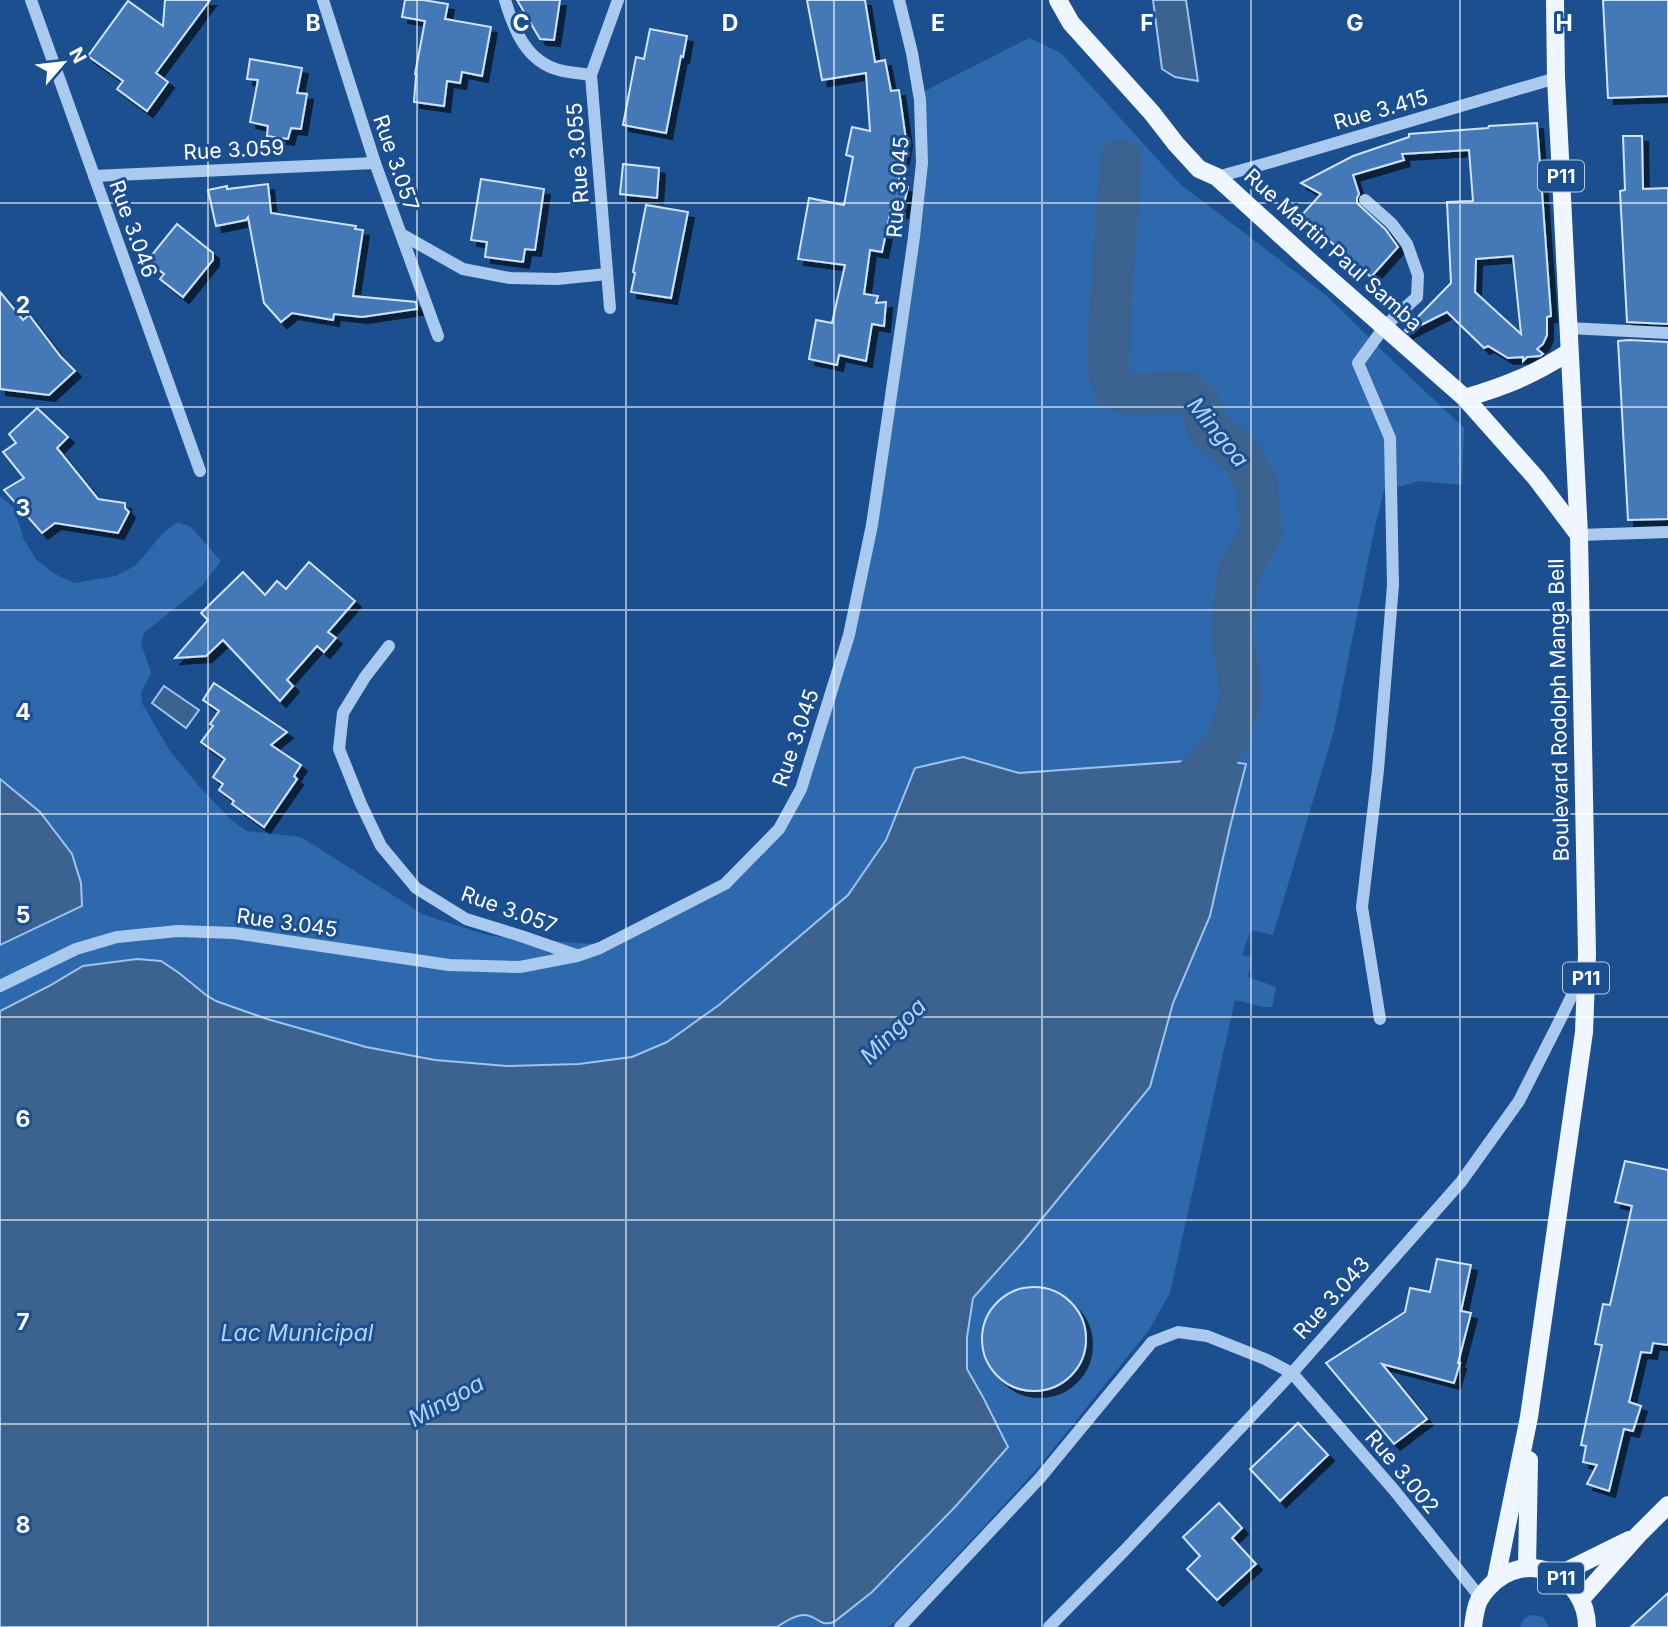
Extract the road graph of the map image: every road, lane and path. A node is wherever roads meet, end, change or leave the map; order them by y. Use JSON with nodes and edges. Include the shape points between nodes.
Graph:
{"nodes":[{"id":1,"x":31,"y":0,"type":"edge"},
{"id":2,"x":323,"y":0,"type":"edge"},
{"id":3,"x":505,"y":0,"type":"edge"},
{"id":4,"x":618,"y":0,"type":"edge"},
{"id":5,"x":899,"y":0,"type":"edge"},
{"id":6,"x":1058,"y":0,"type":"edge"},
{"id":7,"x":1555,"y":0,"type":"edge"},
{"id":8,"x":592,"y":75,"type":"junction"},
{"id":9,"x":1556,"y":78,"type":"junction"},
{"id":10,"x":375,"y":163,"type":"junction"},
{"id":11,"x":94,"y":176,"type":"junction"},
{"id":12,"x":1217,"y":177,"type":"junction"},
{"id":13,"x":1365,"y":200,"type":"dead end"},
{"id":14,"x":401,"y":234,"type":"junction"},
{"id":15,"x":607,"y":274,"type":"junction"},
{"id":16,"x":610,"y":308,"type":"dead end"},
{"id":17,"x":1385,"y":326,"type":"junction"},
{"id":18,"x":1568,"y":328,"type":"junction"},
{"id":19,"x":1668,"y":333,"type":"edge"},
{"id":20,"x":438,"y":336,"type":"dead end"},
{"id":21,"x":1569,"y":352,"type":"junction"},
{"id":22,"x":1465,"y":398,"type":"junction"},
{"id":23,"x":200,"y":471,"type":"dead end"},
{"id":24,"x":1668,"y":532,"type":"edge"},
{"id":25,"x":1579,"y":535,"type":"junction"},
{"id":26,"x":389,"y":646,"type":"dead end"},
{"id":27,"x":1587,"y":954,"type":"junction"},
{"id":28,"x":577,"y":956,"type":"junction"},
{"id":29,"x":0,"y":986,"type":"edge"},
{"id":30,"x":1380,"y":1019,"type":"dead end"},
{"id":31,"x":1292,"y":1373,"type":"junction"},
{"id":32,"x":1529,"y":1417,"type":"junction"},
{"id":33,"x":1668,"y":1505,"type":"edge"},
{"id":34,"x":1638,"y":1535,"type":"junction"},
{"id":35,"x":1527,"y":1568,"type":"junction"},
{"id":36,"x":1558,"y":1575,"type":"junction"},
{"id":37,"x":1496,"y":1579,"type":"junction"},
{"id":38,"x":1480,"y":1597,"type":"junction"},
{"id":39,"x":1581,"y":1599,"type":"junction"},
{"id":40,"x":1589,"y":1624,"type":"edge"},
{"id":41,"x":900,"y":1627,"type":"edge"},
{"id":42,"x":1049,"y":1627,"type":"edge"},
{"id":43,"x":1473,"y":1627,"type":"edge"}],
"edges":[{"from":1,"to":11,"type":"street","name":"Rue 3.046"},
{"from":2,"to":10,"type":"street","name":"Rue 3.057"},
{"from":3,"to":8,"type":"street","via":[[521,41],[535,59],[558,70]]},
{"from":4,"to":8,"type":"street","name":"Rue 3.055"},
{"from":5,"to":28,"type":"street","name":"Rue 3.045","via":[[920,100],[922,163],[914,237],[872,525],[849,635],[801,789],[779,829],[726,884]]},
{"from":6,"to":12,"type":"main road","name":"Rue Martin Paul Samba","via":[[1071,23],[1175,144],[1199,169]]},
{"from":7,"to":9,"type":"main road","name":"Boulevard Rodolph Manga Bell","number":"P11"},
{"from":8,"to":15,"type":"street","name":"Rue 3.055"},
{"from":9,"to":12,"type":"street","name":"Rue 3.415"},
{"from":9,"to":18,"type":"main road","name":"Boulevard Rodolph Manga Bell","number":"P11"},
{"from":10,"to":11,"type":"street","name":"Rue 3.059"},
{"from":10,"to":14,"type":"street","name":"Rue 3.057"},
{"from":11,"to":23,"type":"street","name":"Rue 3.046"},
{"from":12,"to":17,"type":"main road","name":"Rue Martin Paul Samba"},
{"from":13,"to":17,"type":"street","via":[[1407,244],[1418,275],[1418,297]]},
{"from":14,"to":15,"type":"street","via":[[463,269],[510,278]]},
{"from":14,"to":20,"type":"street","name":"Rue 3.057"},
{"from":15,"to":16,"type":"street","name":"Rue 3.055"},
{"from":17,"to":22,"type":"main road","name":"Rue Martin Paul Samba"},
{"from":17,"to":30,"type":"street","via":[[1358,363],[1390,438],[1393,585],[1362,907]]},
{"from":18,"to":19,"type":"street"},
{"from":18,"to":21,"type":"main road","name":"Boulevard Rodolph Manga Bell","number":"P11"},
{"from":21,"to":22,"type":"main road","via":[[1518,381]]},
{"from":21,"to":25,"type":"main road","name":"Boulevard Rodolph Manga Bell","number":"P11"},
{"from":22,"to":25,"type":"main road","name":"Rue Martin Paul Samba"},
{"from":24,"to":25,"type":"street"},
{"from":25,"to":27,"type":"main road","name":"Boulevard Rodolph Manga Bell","number":"P11"},
{"from":26,"to":28,"type":"street","name":"Rue 3.057","via":[[343,713],[339,749],[381,846],[416,888],[466,919]]},
{"from":27,"to":31,"type":"street","name":"Rue 3.043","via":[[1572,996],[1519,1101],[1461,1182]]},
{"from":27,"to":32,"type":"main road","name":"Boulevard Rodolph Manga Bell","number":"P11","via":[[1584,1032]]},
{"from":28,"to":29,"type":"street","name":"Rue 3.045","via":[[520,967],[449,965],[234,933],[178,931],[117,937],[76,949]]},
{"from":31,"to":38,"type":"street","name":"Rue 3.002"},
{"from":31,"to":41,"type":"street","via":[[1207,1336],[1178,1332],[1152,1342],[1040,1478]]},
{"from":31,"to":42,"type":"street","name":"Rue 3.043"},
{"from":32,"to":35,"type":"main road"},
{"from":32,"to":37,"type":"main road","number":"P11"},
{"from":33,"to":34,"type":"main road"},
{"from":34,"to":36,"type":"main road"},
{"from":34,"to":39,"type":"main road"},
{"from":35,"to":36,"type":"main road","number":"P11"},
{"from":35,"to":37,"type":"main road","number":"P11"},
{"from":36,"to":39,"type":"main road","number":"P11"},
{"from":37,"to":38,"type":"main road","number":"P11"},
{"from":38,"to":43,"type":"main road","number":"P11"},
{"from":39,"to":40,"type":"main road","number":"P11"}]}
